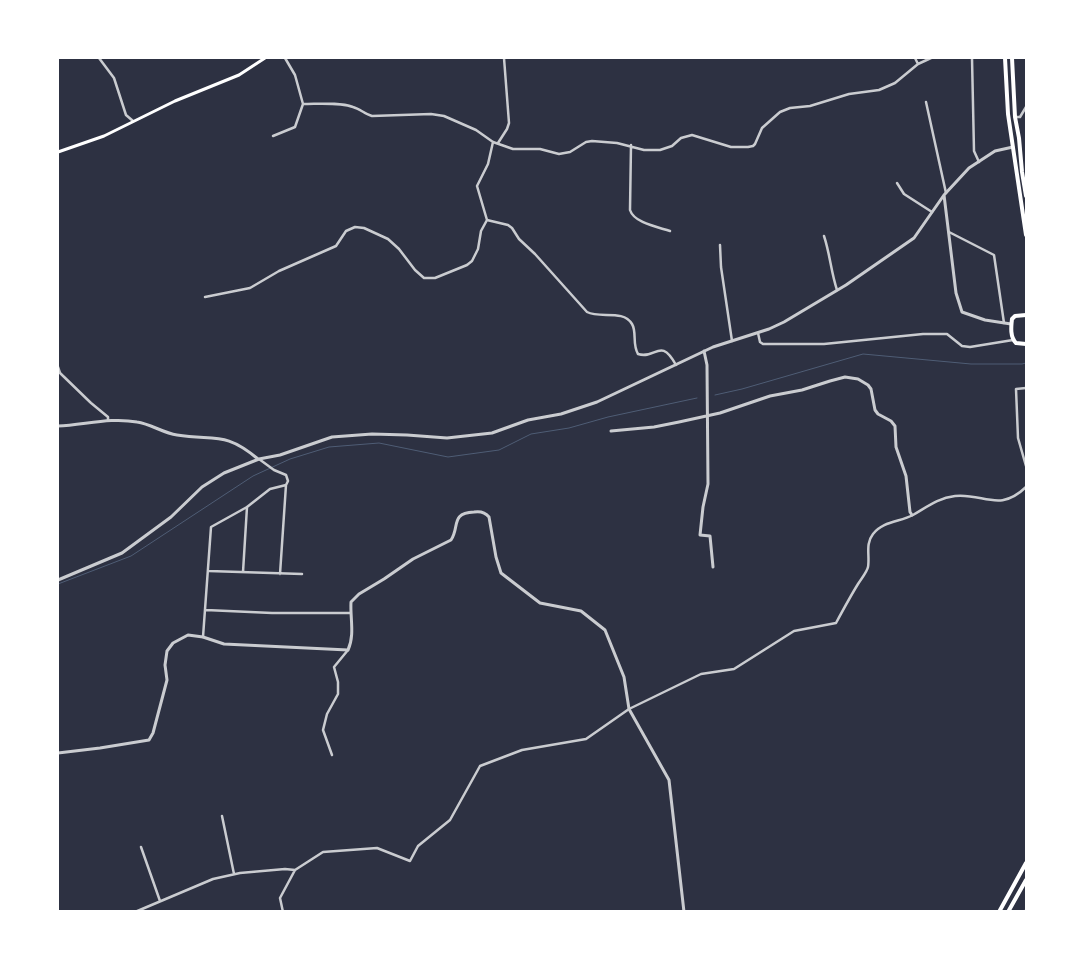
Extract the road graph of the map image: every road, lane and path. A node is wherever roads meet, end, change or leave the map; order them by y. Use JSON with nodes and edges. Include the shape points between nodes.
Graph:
{"nodes":[{"id":1,"x":100,"y":58,"type":"edge"},
{"id":2,"x":265,"y":58,"type":"edge"},
{"id":3,"x":285,"y":58,"type":"edge"},
{"id":4,"x":504,"y":58,"type":"edge"},
{"id":5,"x":915,"y":58,"type":"edge"},
{"id":6,"x":931,"y":58,"type":"edge"},
{"id":7,"x":972,"y":58,"type":"edge"},
{"id":8,"x":1005,"y":58,"type":"edge"},
{"id":9,"x":1012,"y":58,"type":"edge"},
{"id":10,"x":918,"y":64,"type":"junction"},
{"id":11,"x":926,"y":102,"type":"dead end"},
{"id":12,"x":303,"y":104,"type":"junction"},
{"id":13,"x":1026,"y":107,"type":"edge"},
{"id":14,"x":1015,"y":117,"type":"junction"},
{"id":15,"x":132,"y":121,"type":"junction"},
{"id":16,"x":273,"y":136,"type":"dead end"},
{"id":17,"x":493,"y":142,"type":"junction"},
{"id":18,"x":498,"y":143,"type":"junction"},
{"id":19,"x":631,"y":145,"type":"junction"},
{"id":20,"x":1013,"y":148,"type":"junction"},
{"id":21,"x":58,"y":152,"type":"edge"},
{"id":22,"x":979,"y":162,"type":"junction"},
{"id":23,"x":1024,"y":171,"type":"edge"},
{"id":24,"x":897,"y":183,"type":"dead end"},
{"id":25,"x":945,"y":194,"type":"junction"},
{"id":26,"x":1026,"y":196,"type":"edge"},
{"id":27,"x":932,"y":213,"type":"junction"},
{"id":28,"x":487,"y":220,"type":"junction"},
{"id":29,"x":670,"y":231,"type":"dead end"},
{"id":30,"x":949,"y":232,"type":"junction"},
{"id":31,"x":1026,"y":235,"type":"edge"},
{"id":32,"x":824,"y":236,"type":"dead end"},
{"id":33,"x":720,"y":245,"type":"dead end"},
{"id":34,"x":837,"y":290,"type":"junction"},
{"id":35,"x":205,"y":297,"type":"dead end"},
{"id":36,"x":1026,"y":316,"type":"edge"},
{"id":37,"x":1004,"y":323,"type":"junction"},
{"id":38,"x":1011,"y":324,"type":"junction"},
{"id":39,"x":758,"y":333,"type":"junction"},
{"id":40,"x":1014,"y":340,"type":"junction"},
{"id":41,"x":732,"y":341,"type":"junction"},
{"id":42,"x":1026,"y":344,"type":"edge"},
{"id":43,"x":704,"y":351,"type":"junction"},
{"id":44,"x":676,"y":365,"type":"junction"},
{"id":45,"x":58,"y":367,"type":"edge"},
{"id":46,"x":1026,"y":388,"type":"edge"},
{"id":47,"x":708,"y":415,"type":"junction"},
{"id":48,"x":108,"y":420,"type":"junction"},
{"id":49,"x":58,"y":426,"type":"edge"},
{"id":50,"x":611,"y":431,"type":"dead end"},
{"id":51,"x":259,"y":459,"type":"junction"},
{"id":52,"x":1026,"y":466,"type":"edge"},
{"id":53,"x":286,"y":485,"type":"junction"},
{"id":54,"x":1026,"y":487,"type":"edge"},
{"id":55,"x":247,"y":507,"type":"junction"},
{"id":56,"x":912,"y":515,"type":"junction"},
{"id":57,"x":713,"y":567,"type":"dead end"},
{"id":58,"x":208,"y":571,"type":"junction"},
{"id":59,"x":243,"y":572,"type":"junction"},
{"id":60,"x":280,"y":574,"type":"junction"},
{"id":61,"x":302,"y":574,"type":"dead end"},
{"id":62,"x":58,"y":580,"type":"edge"},
{"id":63,"x":206,"y":610,"type":"junction"},
{"id":64,"x":350,"y":613,"type":"junction"},
{"id":65,"x":203,"y":637,"type":"junction"},
{"id":66,"x":348,"y":650,"type":"junction"},
{"id":67,"x":629,"y":709,"type":"junction"},
{"id":68,"x":58,"y":753,"type":"edge"},
{"id":69,"x":332,"y":755,"type":"dead end"},
{"id":70,"x":222,"y":816,"type":"dead end"},
{"id":71,"x":141,"y":847,"type":"dead end"},
{"id":72,"x":1026,"y":863,"type":"edge"},
{"id":73,"x":295,"y":870,"type":"junction"},
{"id":74,"x":234,"y":874,"type":"junction"},
{"id":75,"x":1026,"y":880,"type":"edge"},
{"id":76,"x":160,"y":901,"type":"junction"},
{"id":77,"x":135,"y":912,"type":"edge"},
{"id":78,"x":283,"y":912,"type":"edge"},
{"id":79,"x":684,"y":912,"type":"edge"},
{"id":80,"x":999,"y":912,"type":"edge"},
{"id":81,"x":1008,"y":912,"type":"edge"}],
"edges":[{"from":1,"to":15,"type":"street","via":[[114,78],[126,115]]},
{"from":2,"to":15,"type":"main road","via":[[238,75]]},
{"from":3,"to":12,"type":"street","via":[[295,75]]},
{"from":4,"to":18,"type":"street","via":[[508,123]]},
{"from":5,"to":10,"type":"street"},
{"from":6,"to":10,"type":"street"},
{"from":7,"to":22,"type":"street","via":[[974,150]]},
{"from":8,"to":20,"type":"main road"},
{"from":9,"to":14,"type":"main road"},
{"from":10,"to":19,"type":"street","via":[[895,83],[879,90],[849,94],[780,112],[762,128],[753,146],[732,146],[692,135],[660,150],[644,150]]},
{"from":11,"to":25,"type":"street"},
{"from":12,"to":16,"type":"street","via":[[295,127]]},
{"from":12,"to":17,"type":"street","via":[[349,106],[372,116],[438,115],[476,130]]},
{"from":13,"to":14,"type":"street","via":[[1020,117]]},
{"from":14,"to":23,"type":"main road"},
{"from":15,"to":21,"type":"main road","via":[[92,142]]},
{"from":17,"to":18,"type":"street"},
{"from":17,"to":28,"type":"street","via":[[488,164],[477,186]]},
{"from":18,"to":19,"type":"street","via":[[512,149],[540,149],[560,154],[592,141]]},
{"from":19,"to":29,"type":"street","via":[[632,215]]},
{"from":20,"to":22,"type":"street","via":[[995,151]]},
{"from":20,"to":31,"type":"main road"},
{"from":22,"to":25,"type":"street"},
{"from":23,"to":26,"type":"main road"},
{"from":24,"to":27,"type":"street","via":[[904,194]]},
{"from":25,"to":27,"type":"street"},
{"from":25,"to":30,"type":"street"},
{"from":27,"to":34,"type":"street","via":[[914,238]]},
{"from":28,"to":35,"type":"street","via":[[472,261],[435,278],[421,277],[388,239],[355,227],[346,231],[340,243],[333,248],[310,256],[250,288]]},
{"from":28,"to":44,"type":"street","via":[[512,228],[587,312],[597,316],[619,316],[631,322],[638,354],[645,356],[663,350]]},
{"from":30,"to":37,"type":"street","via":[[994,255]]},
{"from":30,"to":37,"type":"street","via":[[956,293],[962,312]]},
{"from":32,"to":34,"type":"street"},
{"from":33,"to":41,"type":"street"},
{"from":34,"to":39,"type":"street","via":[[784,322]]},
{"from":36,"to":38,"type":"main road","via":[[1014,316]]},
{"from":37,"to":38,"type":"street"},
{"from":38,"to":40,"type":"main road"},
{"from":39,"to":40,"type":"street","via":[[763,344],[824,344],[923,334],[946,334],[962,346],[970,347]]},
{"from":39,"to":41,"type":"street"},
{"from":40,"to":42,"type":"main road"},
{"from":41,"to":43,"type":"street"},
{"from":43,"to":44,"type":"street"},
{"from":43,"to":47,"type":"street"},
{"from":44,"to":51,"type":"street","via":[[597,402],[492,433],[447,438],[372,434],[332,437]]},
{"from":45,"to":48,"type":"street","via":[[60,373]]},
{"from":46,"to":52,"type":"street","via":[[1016,389],[1018,438]]},
{"from":47,"to":50,"type":"street","via":[[654,427]]},
{"from":47,"to":56,"type":"street","via":[[830,381],[845,378],[864,382],[871,389],[875,410],[895,426],[896,447],[906,476]]},
{"from":47,"to":57,"type":"street","via":[[708,484],[700,535],[710,536]]},
{"from":48,"to":49,"type":"street"},
{"from":48,"to":51,"type":"street","via":[[143,423],[177,435],[228,440]]},
{"from":51,"to":53,"type":"street","via":[[286,475]]},
{"from":51,"to":62,"type":"street","via":[[224,473],[202,487],[172,517],[122,553]]},
{"from":53,"to":55,"type":"street","via":[[270,489]]},
{"from":53,"to":60,"type":"street"},
{"from":54,"to":56,"type":"street","via":[[1020,493],[994,502],[962,495],[947,497]]},
{"from":55,"to":58,"type":"street","via":[[211,527]]},
{"from":55,"to":59,"type":"street"},
{"from":56,"to":67,"type":"street","via":[[884,525],[873,533],[867,550],[868,568],[836,623],[794,631],[734,670],[702,674]]},
{"from":58,"to":59,"type":"street"},
{"from":58,"to":63,"type":"street"},
{"from":59,"to":60,"type":"street"},
{"from":60,"to":61,"type":"street"},
{"from":63,"to":64,"type":"street"},
{"from":63,"to":65,"type":"street"},
{"from":64,"to":66,"type":"street","via":[[352,641]]},
{"from":64,"to":67,"type":"street","via":[[351,602],[359,594],[413,559],[450,540],[461,515],[473,512],[486,514],[492,526],[496,557],[502,573],[540,603],[581,611],[605,630],[624,677]]},
{"from":65,"to":66,"type":"street","via":[[224,644]]},
{"from":65,"to":68,"type":"street","via":[[188,635],[173,643],[167,651],[167,680],[149,740]]},
{"from":66,"to":69,"type":"street","via":[[334,666],[338,694],[327,714],[324,730]]},
{"from":67,"to":73,"type":"street","via":[[586,739],[522,750],[480,766],[450,820],[418,846],[410,861],[377,848],[323,852]]},
{"from":67,"to":79,"type":"street","via":[[669,780]]},
{"from":70,"to":74,"type":"street"},
{"from":71,"to":76,"type":"street"},
{"from":72,"to":80,"type":"main road"},
{"from":73,"to":74,"type":"street"},
{"from":73,"to":78,"type":"street","via":[[280,898]]},
{"from":74,"to":76,"type":"street"},
{"from":75,"to":81,"type":"main road"},
{"from":76,"to":77,"type":"street"}]}
